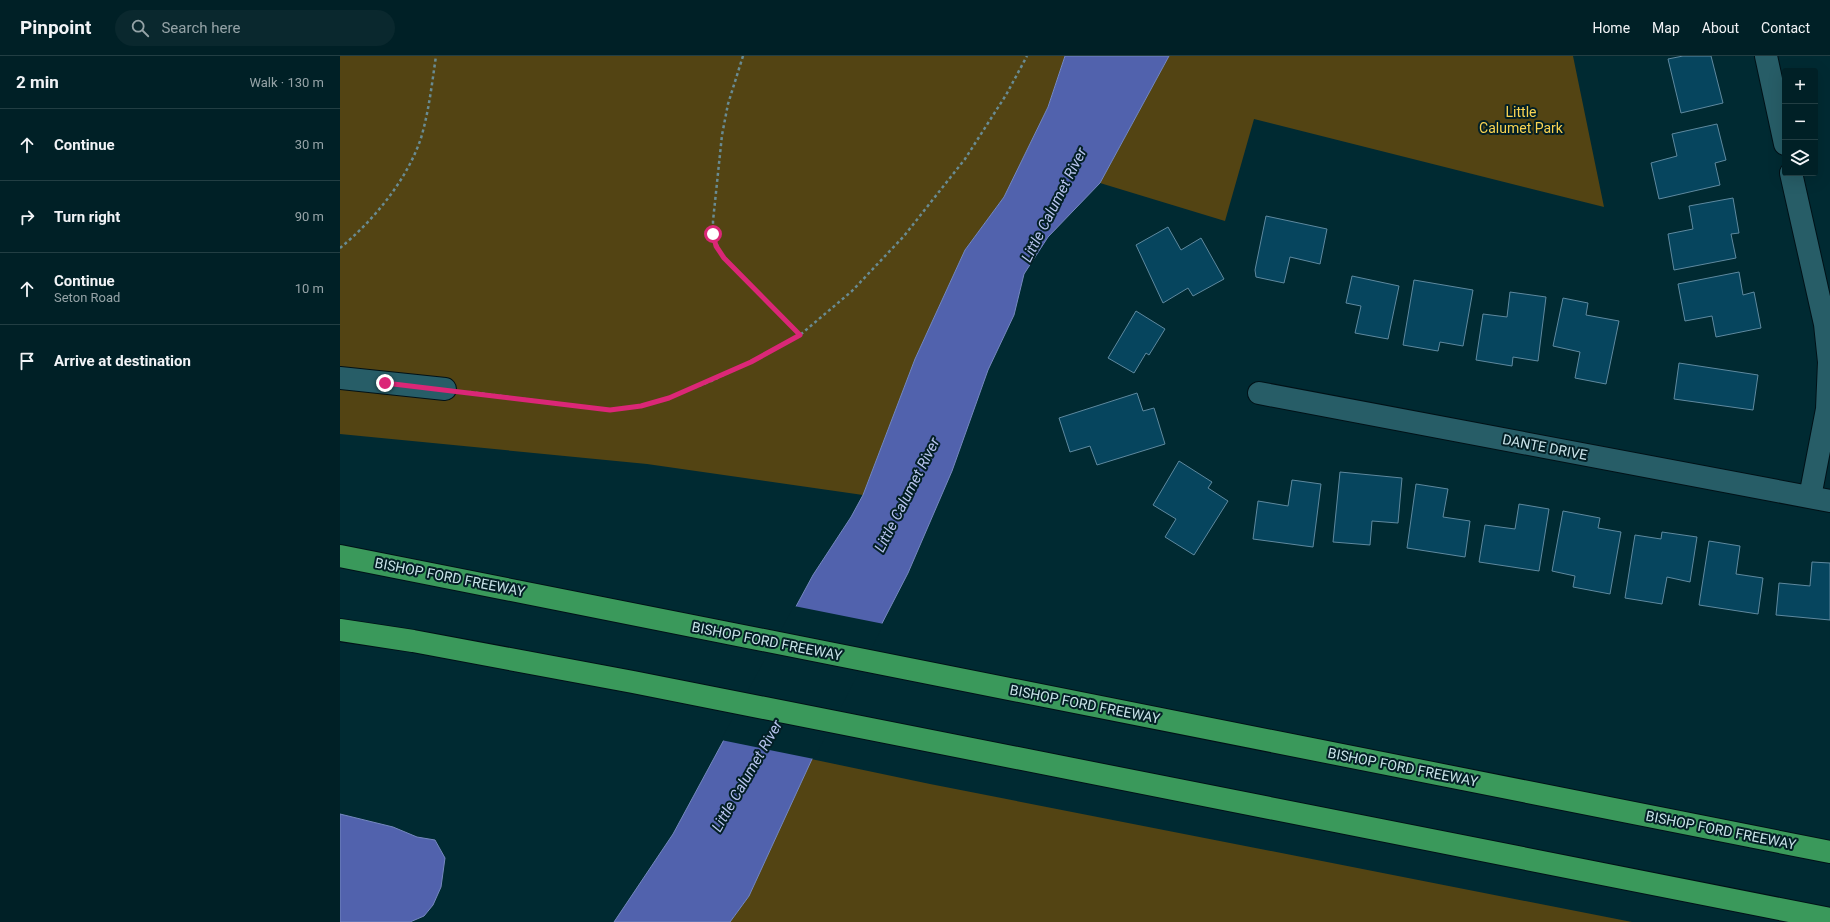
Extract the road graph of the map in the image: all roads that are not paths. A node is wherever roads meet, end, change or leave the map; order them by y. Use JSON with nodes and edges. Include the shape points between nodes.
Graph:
{"nodes":[{"id":1,"x":1766,"y":56,"type":"edge"},
{"id":2,"x":1784,"y":140,"type":"edge"},
{"id":3,"x":1792,"y":176,"type":"edge"},
{"id":4,"x":340,"y":378,"type":"edge"},
{"id":5,"x":445,"y":389,"type":"road end"},
{"id":6,"x":1259,"y":393,"type":"dead end"},
{"id":7,"x":1820,"y":499,"type":"edge"},
{"id":8,"x":340,"y":556,"type":"edge"},
{"id":9,"x":340,"y":630,"type":"edge"},
{"id":10,"x":1830,"y":852,"type":"edge"},
{"id":11,"x":1830,"y":919,"type":"edge"}],
"edges":[{"from":1,"to":2,"type":"street"},
{"from":3,"to":7,"type":"street","via":[[1825,324],[1829,362]]},
{"from":4,"to":5,"type":"street"},
{"from":6,"to":7,"type":"street","name":"DANTE DRIVE"},
{"from":8,"to":10,"type":"highway","name":"BISHOP FORD FREEWAY"},
{"from":9,"to":11,"type":"highway","via":[[633,682]]}]}
